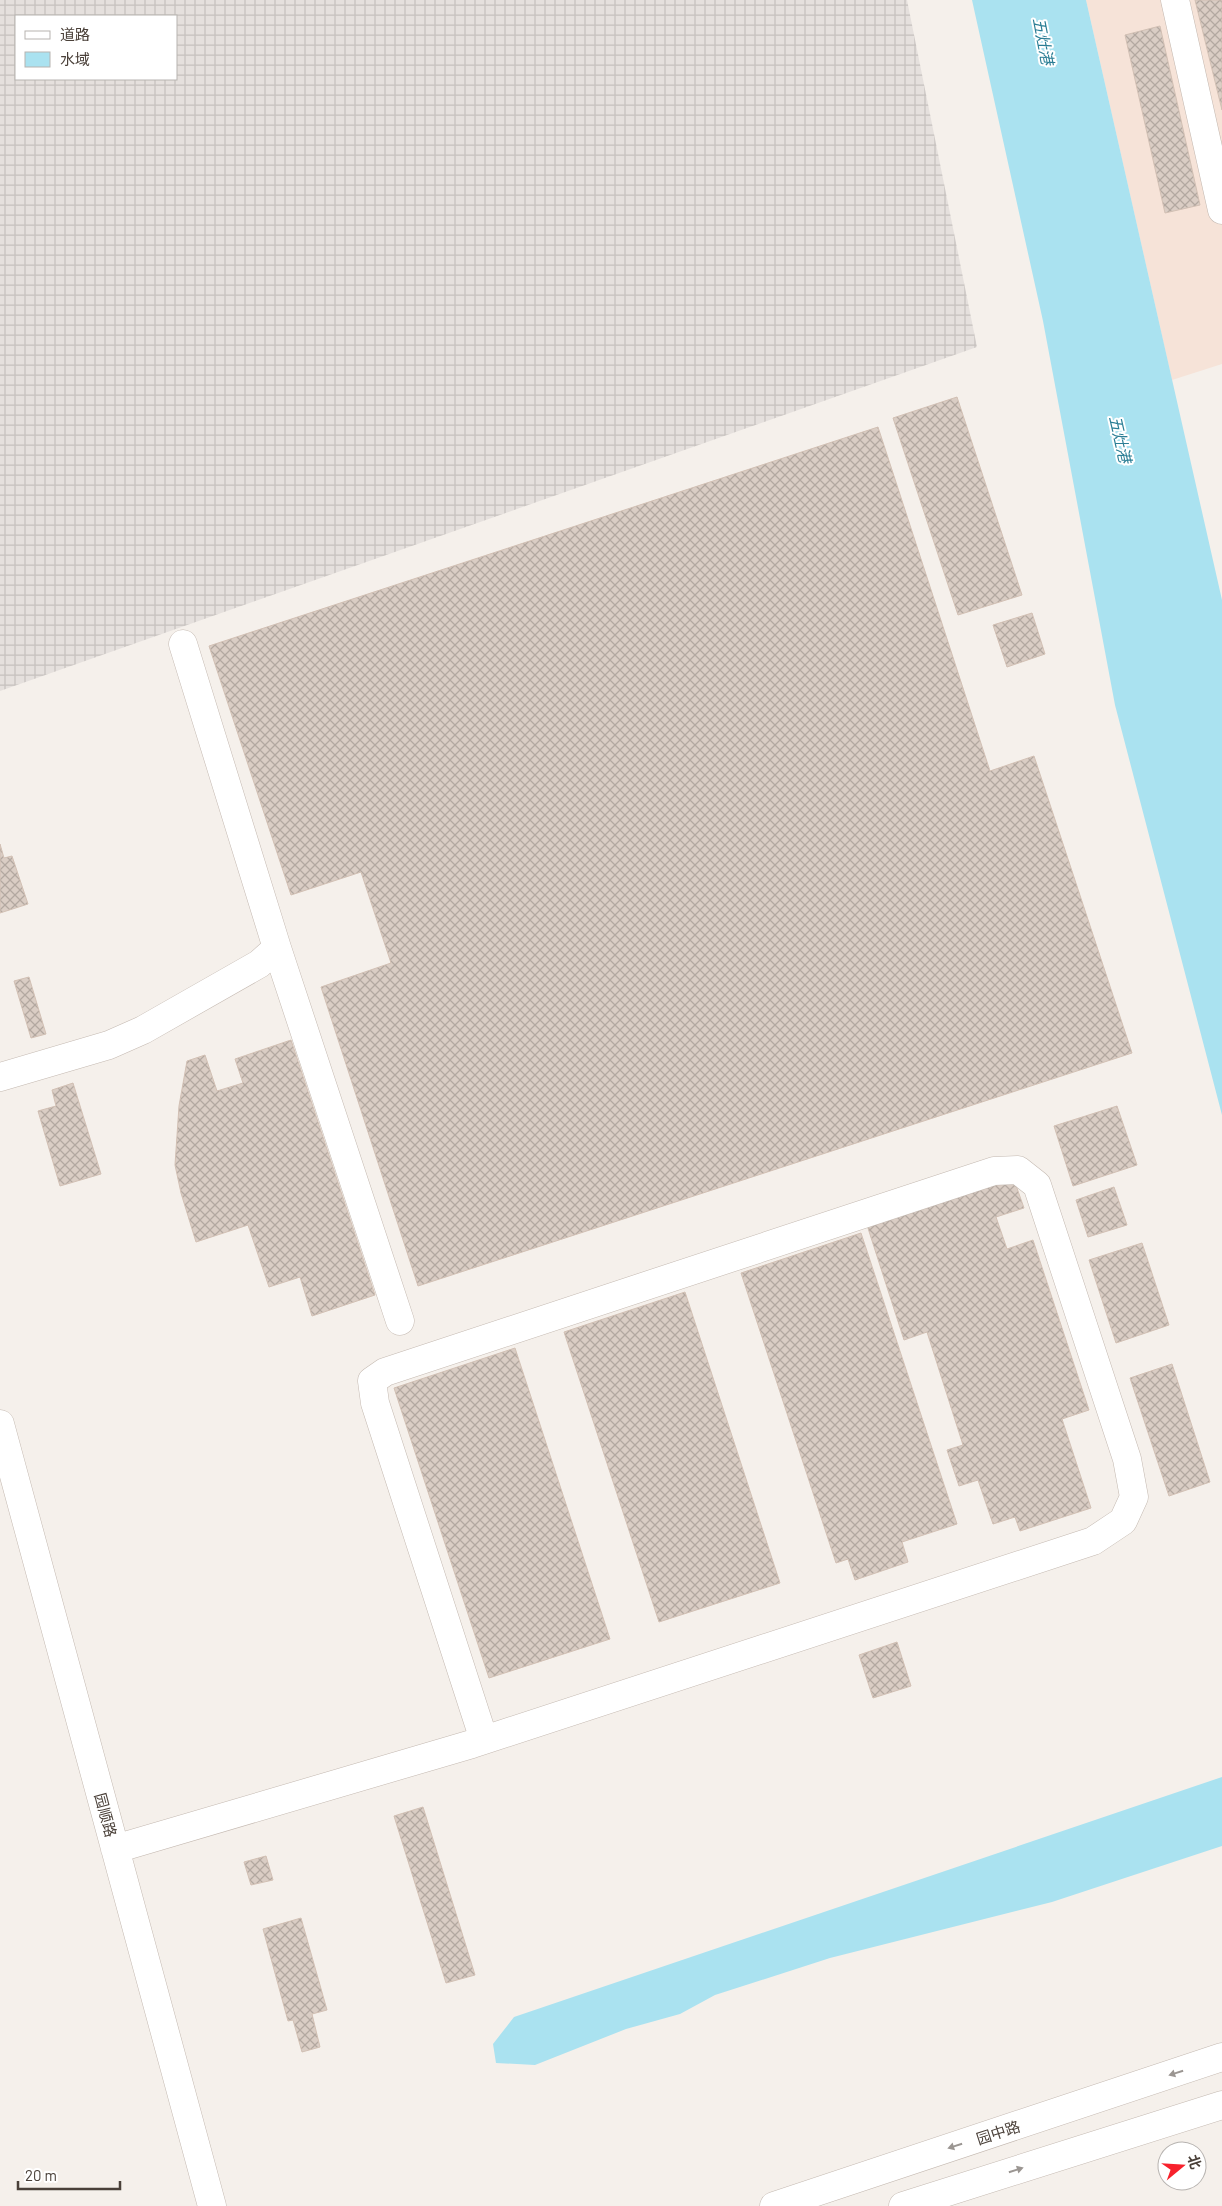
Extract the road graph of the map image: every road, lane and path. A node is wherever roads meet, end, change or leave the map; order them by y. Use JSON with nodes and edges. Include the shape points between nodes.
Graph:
{"nodes":[{"id":1,"x":1175,"y":0,"type":"edge"},
{"id":2,"x":1222,"y":210,"type":"edge"},
{"id":3,"x":183,"y":644,"type":"dead end"},
{"id":4,"x":277,"y":948,"type":"junction"},
{"id":5,"x":0,"y":1076,"type":"edge"},
{"id":6,"x":400,"y":1321,"type":"dead end"},
{"id":7,"x":0,"y":1424,"type":"edge"},
{"id":8,"x":484,"y":1740,"type":"junction"},
{"id":9,"x":115,"y":1849,"type":"junction"},
{"id":10,"x":1222,"y":2057,"type":"edge"},
{"id":11,"x":1222,"y":2105,"type":"edge"},
{"id":12,"x":212,"y":2206,"type":"edge"},
{"id":13,"x":774,"y":2206,"type":"edge"},
{"id":14,"x":903,"y":2206,"type":"edge"}],
"edges":[{"from":1,"to":2,"type":"street"},
{"from":3,"to":4,"type":"street"},
{"from":4,"to":5,"type":"street","via":[[258,964],[143,1030],[109,1045]]},
{"from":4,"to":6,"type":"street"},
{"from":7,"to":9,"type":"street","name":"园顺路"},
{"from":8,"to":8,"type":"street","via":[[1093,1541],[1124,1521],[1134,1497],[1127,1459],[1036,1185],[1018,1170],[994,1171],[384,1372],[372,1381],[375,1403]]},
{"from":8,"to":9,"type":"street"},
{"from":9,"to":12,"type":"street","name":"园顺路"},
{"from":10,"to":13,"type":"street","name":"园中路","one_way":true},
{"from":14,"to":11,"type":"street","one_way":true}]}
